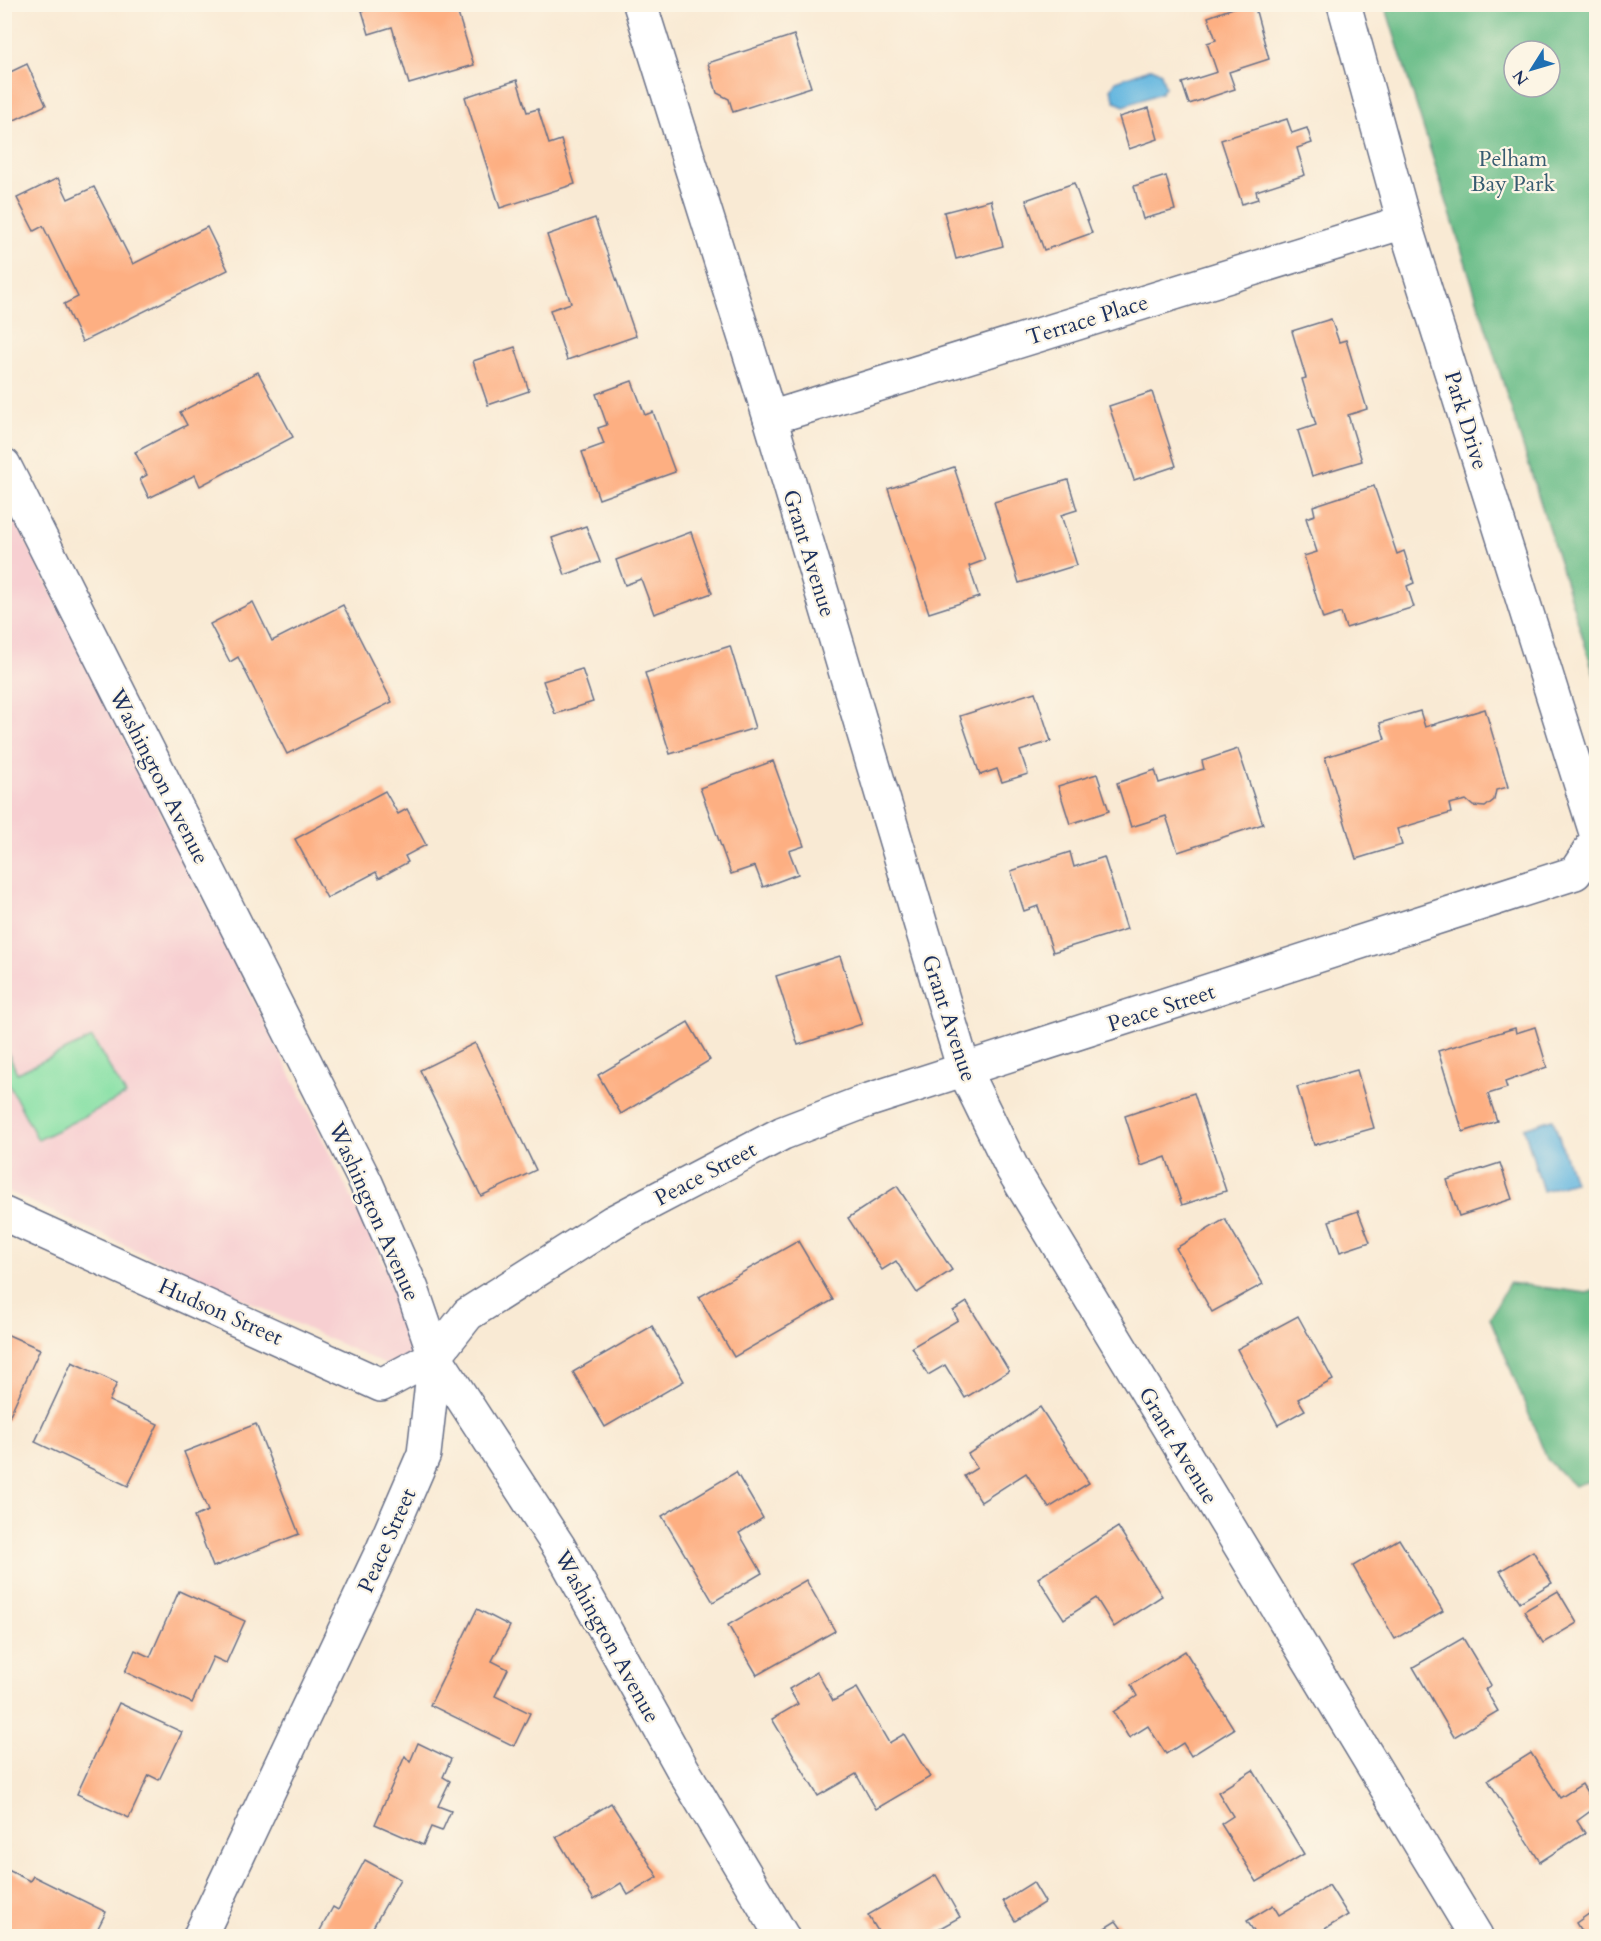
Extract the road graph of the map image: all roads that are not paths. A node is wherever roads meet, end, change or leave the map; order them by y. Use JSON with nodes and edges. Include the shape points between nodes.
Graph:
{"nodes":[{"id":1,"x":640,"y":4,"type":"edge"},
{"id":2,"x":1344,"y":4,"type":"edge"},
{"id":3,"x":1404,"y":222,"type":"junction"},
{"id":4,"x":770,"y":418,"type":"junction"},
{"id":5,"x":4,"y":465,"type":"edge"},
{"id":6,"x":1596,"y":833,"type":"edge"},
{"id":7,"x":1596,"y":841,"type":"edge"},
{"id":8,"x":964,"y":1070,"type":"junction"},
{"id":9,"x":4,"y":1214,"type":"edge"},
{"id":10,"x":435,"y":1356,"type":"junction"},
{"id":11,"x":200,"y":1936,"type":"edge"},
{"id":12,"x":782,"y":1936,"type":"edge"},
{"id":13,"x":1476,"y":1936,"type":"edge"}],
"edges":[{"from":1,"to":4,"type":"street","name":"Grant Avenue"},
{"from":2,"to":3,"type":"street","name":"Park Drive"},
{"from":3,"to":4,"type":"street","name":"Terrace Place"},
{"from":3,"to":6,"type":"street","name":"Park Drive"},
{"from":4,"to":8,"type":"street","name":"Grant Avenue"},
{"from":5,"to":10,"type":"street","name":"Washington Avenue","via":[[366,1183],[412,1289]]},
{"from":7,"to":8,"type":"street","name":"Peace Street","via":[[1575,873]]},
{"from":8,"to":10,"type":"street","name":"Peace Street","via":[[783,1133],[613,1222],[468,1314]]},
{"from":8,"to":13,"type":"street","name":"Grant Avenue","via":[[1013,1170]]},
{"from":9,"to":10,"type":"street","name":"Hudson Street","via":[[381,1385]]},
{"from":10,"to":11,"type":"street","name":"Peace Street","via":[[424,1454]]},
{"from":10,"to":12,"type":"street","name":"Washington Avenue","via":[[559,1548]]}]}
